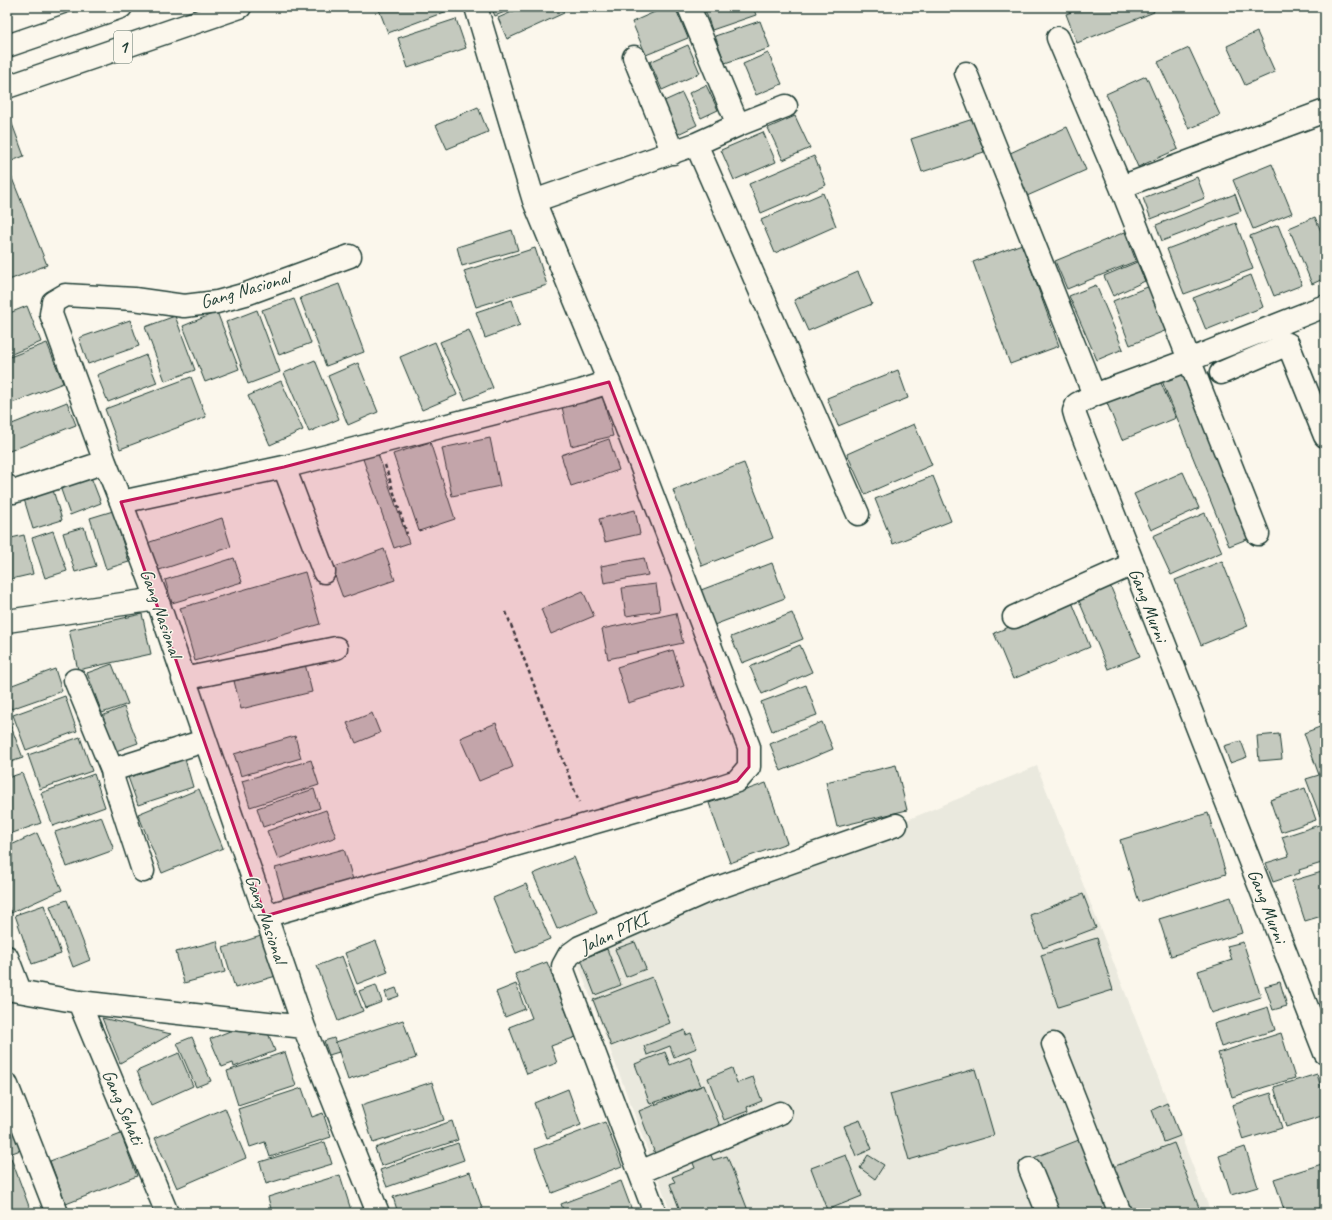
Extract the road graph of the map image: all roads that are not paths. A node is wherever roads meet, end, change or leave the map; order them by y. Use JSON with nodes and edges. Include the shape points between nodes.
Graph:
{"nodes":[{"id":1,"x":121,"y":7,"type":"edge"},
{"id":2,"x":240,"y":7,"type":"edge"},
{"id":3,"x":476,"y":7,"type":"edge"},
{"id":4,"x":689,"y":7,"type":"edge"},
{"id":5,"x":1058,"y":38,"type":"dead end"},
{"id":6,"x":7,"y":46,"type":"edge"},
{"id":7,"x":634,"y":57,"type":"dead end"},
{"id":8,"x":966,"y":73,"type":"dead end"},
{"id":9,"x":7,"y":87,"type":"edge"},
{"id":10,"x":786,"y":106,"type":"dead end"},
{"id":11,"x":1325,"y":111,"type":"edge"},
{"id":12,"x":738,"y":125,"type":"junction"},
{"id":13,"x":696,"y":144,"type":"junction"},
{"id":14,"x":673,"y":152,"type":"junction"},
{"id":15,"x":1121,"y":187,"type":"junction"},
{"id":16,"x":534,"y":201,"type":"junction"},
{"id":17,"x":350,"y":256,"type":"dead end"},
{"id":18,"x":1325,"y":306,"type":"edge"},
{"id":19,"x":1189,"y":360,"type":"junction"},
{"id":20,"x":1221,"y":373,"type":"dead end"},
{"id":21,"x":608,"y":382,"type":"junction"},
{"id":22,"x":1094,"y":395,"type":"junction"},
{"id":23,"x":1325,"y":436,"type":"edge"},
{"id":24,"x":105,"y":462,"type":"junction"},
{"id":25,"x":284,"y":467,"type":"junction"},
{"id":26,"x":7,"y":486,"type":"edge"},
{"id":27,"x":121,"y":502,"type":"junction"},
{"id":28,"x":858,"y":514,"type":"dead end"},
{"id":29,"x":1258,"y":534,"type":"dead end"},
{"id":30,"x":1132,"y":564,"type":"junction"},
{"id":31,"x":324,"y":572,"type":"dead end"},
{"id":32,"x":156,"y":599,"type":"junction"},
{"id":33,"x":1014,"y":617,"type":"dead end"},
{"id":34,"x":7,"y":621,"type":"edge"},
{"id":35,"x":336,"y":648,"type":"dead end"},
{"id":36,"x":183,"y":679,"type":"junction"},
{"id":37,"x":75,"y":680,"type":"dead end"},
{"id":38,"x":204,"y":741,"type":"junction"},
{"id":39,"x":112,"y":770,"type":"junction"},
{"id":40,"x":896,"y":824,"type":"dead end"},
{"id":41,"x":143,"y":871,"type":"dead end"},
{"id":42,"x":265,"y":916,"type":"junction"},
{"id":43,"x":7,"y":957,"type":"edge"},
{"id":44,"x":13,"y":990,"type":"edge"},
{"id":45,"x":79,"y":1002,"type":"junction"},
{"id":46,"x":304,"y":1028,"type":"junction"},
{"id":47,"x":1053,"y":1044,"type":"dead end"},
{"id":48,"x":1325,"y":1053,"type":"edge"},
{"id":49,"x":7,"y":1085,"type":"edge"},
{"id":50,"x":780,"y":1113,"type":"dead end"},
{"id":51,"x":1030,"y":1170,"type":"dead end"},
{"id":52,"x":640,"y":1172,"type":"junction"},
{"id":53,"x":56,"y":1213,"type":"edge"},
{"id":54,"x":167,"y":1213,"type":"edge"},
{"id":55,"x":378,"y":1213,"type":"edge"},
{"id":56,"x":655,"y":1213,"type":"edge"},
{"id":57,"x":1048,"y":1213,"type":"edge"},
{"id":58,"x":1120,"y":1213,"type":"edge"}],
"edges":[{"from":1,"to":6,"type":"main road","number":"1"},
{"from":2,"to":9,"type":"main road","number":"1"},
{"from":3,"to":16,"type":"main road"},
{"from":4,"to":12,"type":"main road"},
{"from":5,"to":15,"type":"main road"},
{"from":7,"to":14,"type":"main road"},
{"from":8,"to":22,"type":"main road"},
{"from":10,"to":12,"type":"main road"},
{"from":11,"to":15,"type":"main road"},
{"from":12,"to":13,"type":"main road"},
{"from":13,"to":14,"type":"main road"},
{"from":13,"to":28,"type":"main road"},
{"from":14,"to":16,"type":"main road"},
{"from":15,"to":19,"type":"main road"},
{"from":16,"to":21,"type":"main road"},
{"from":17,"to":24,"type":"main road","name":"Gang Nasional","via":[[246,294],[216,302],[184,306],[134,299],[65,295],[53,302],[53,319]]},
{"from":18,"to":19,"type":"main road","name":"Gang Murni"},
{"from":19,"to":22,"type":"main road","name":"Gang Murni"},
{"from":19,"to":29,"type":"main road"},
{"from":20,"to":23,"type":"main road","via":[[1288,344]]},
{"from":21,"to":25,"type":"main road"},
{"from":21,"to":42,"type":"main road","via":[[749,747],[749,767],[737,781]]},
{"from":22,"to":30,"type":"main road","name":"Gang Murni","via":[[1077,404],[1074,411]]},
{"from":24,"to":26,"type":"main road","via":[[14,492],[10,492]]},
{"from":24,"to":27,"type":"main road","name":"Gang Nasional"},
{"from":25,"to":27,"type":"main road"},
{"from":25,"to":31,"type":"main road"},
{"from":27,"to":32,"type":"main road","name":"Gang Nasional"},
{"from":30,"to":33,"type":"main road"},
{"from":30,"to":48,"type":"main road","name":"Gang Murni"},
{"from":32,"to":34,"type":"main road"},
{"from":32,"to":36,"type":"main road","name":"Gang Nasional"},
{"from":35,"to":36,"type":"main road"},
{"from":36,"to":38,"type":"main road","name":"Gang Nasional"},
{"from":37,"to":39,"type":"main road"},
{"from":38,"to":39,"type":"main road"},
{"from":38,"to":42,"type":"main road","name":"Gang Nasional"},
{"from":39,"to":41,"type":"main road"},
{"from":40,"to":52,"type":"main road","name":"Jalan PTKI","via":[[703,893],[580,947],[569,955],[563,966],[564,973]]},
{"from":42,"to":46,"type":"main road","name":"Gang Nasional"},
{"from":43,"to":44,"type":"main road"},
{"from":44,"to":45,"type":"main road"},
{"from":45,"to":46,"type":"main road"},
{"from":45,"to":54,"type":"main road","name":"Gang Sehati"},
{"from":46,"to":55,"type":"main road","name":"Gang Nasional"},
{"from":47,"to":58,"type":"main road"},
{"from":49,"to":53,"type":"main road"},
{"from":50,"to":52,"type":"main road"},
{"from":51,"to":57,"type":"main road"},
{"from":52,"to":56,"type":"main road","name":"Jalan PTKI"}]}
